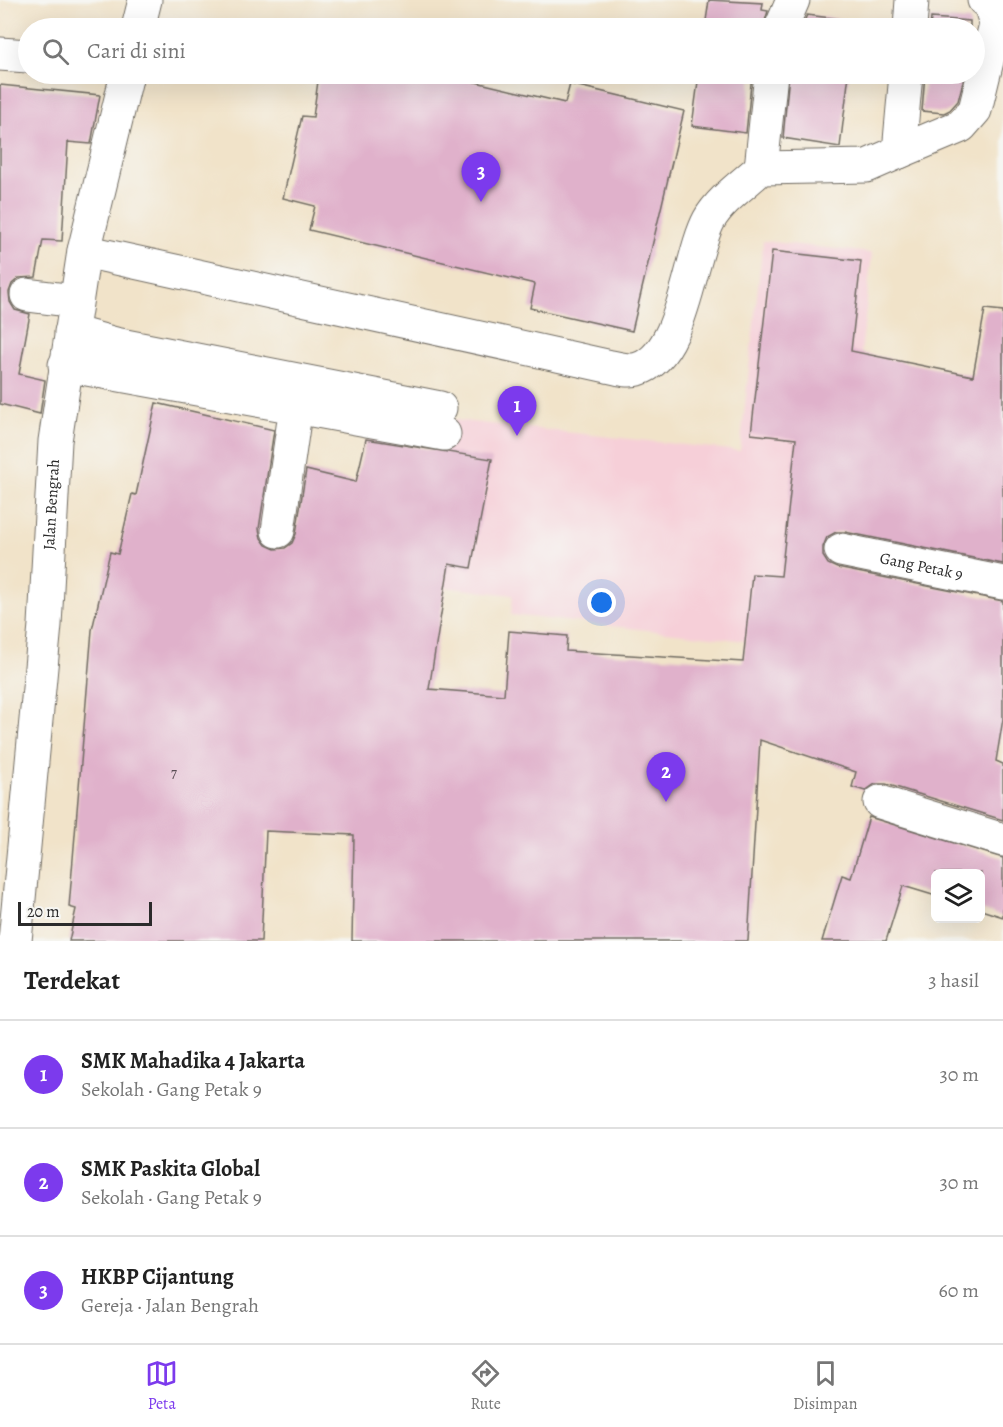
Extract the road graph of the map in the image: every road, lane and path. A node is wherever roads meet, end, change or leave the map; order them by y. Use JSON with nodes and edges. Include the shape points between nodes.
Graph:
{"nodes":[{"id":1,"x":145,"y":0,"type":"edge"},
{"id":2,"x":793,"y":0,"type":"edge"},
{"id":3,"x":912,"y":0,"type":"edge"},
{"id":4,"x":984,"y":0,"type":"edge"},
{"id":5,"x":140,"y":18,"type":"edge"},
{"id":6,"x":785,"y":18,"type":"edge"},
{"id":7,"x":911,"y":18,"type":"edge"},
{"id":8,"x":0,"y":54,"type":"edge"},
{"id":9,"x":18,"y":55,"type":"edge"},
{"id":10,"x":985,"y":69,"type":"edge"},
{"id":11,"x":125,"y":84,"type":"edge"},
{"id":12,"x":770,"y":84,"type":"edge"},
{"id":13,"x":905,"y":84,"type":"edge"},
{"id":14,"x":981,"y":84,"type":"edge"},
{"id":15,"x":899,"y":152,"type":"junction"},
{"id":16,"x":761,"y":168,"type":"junction"},
{"id":17,"x":84,"y":251,"type":"junction"},
{"id":18,"x":27,"y":296,"type":"dead end"},
{"id":19,"x":73,"y":316,"type":"junction"},
{"id":20,"x":65,"y":365,"type":"junction"},
{"id":21,"x":296,"y":406,"type":"junction"},
{"id":22,"x":278,"y":531,"type":"dead end"},
{"id":23,"x":841,"y":550,"type":"dead end"},
{"id":24,"x":1003,"y":583,"type":"edge"},
{"id":25,"x":880,"y":802,"type":"dead end"},
{"id":26,"x":1003,"y":840,"type":"edge"},
{"id":27,"x":15,"y":941,"type":"edge"}],
"edges":[{"from":1,"to":5,"type":"street"},
{"from":2,"to":6,"type":"street"},
{"from":3,"to":7,"type":"street"},
{"from":4,"to":10,"type":"street","via":[[990,4],[996,24]]},
{"from":8,"to":9,"type":"street"},
{"from":11,"to":17,"type":"street","name":"Jalan Bengrah"},
{"from":12,"to":16,"type":"street"},
{"from":13,"to":15,"type":"street"},
{"from":14,"to":15,"type":"street","via":[[975,110],[961,126]]},
{"from":15,"to":16,"type":"street","via":[[867,166]]},
{"from":16,"to":17,"type":"street","via":[[710,217],[700,239],[677,323],[658,357],[638,369],[607,366]]},
{"from":17,"to":19,"type":"street","name":"Jalan Bengrah"},
{"from":18,"to":19,"type":"street"},
{"from":19,"to":20,"type":"street","name":"Jalan Bengrah"},
{"from":19,"to":21,"type":"street","via":[[127,347],[442,421]]},
{"from":20,"to":21,"type":"street"},
{"from":20,"to":27,"type":"street","name":"Jalan Bengrah","via":[[55,441],[42,660]]},
{"from":21,"to":22,"type":"street"},
{"from":23,"to":24,"type":"street","name":"Gang Petak 9"},
{"from":25,"to":26,"type":"street"}]}
